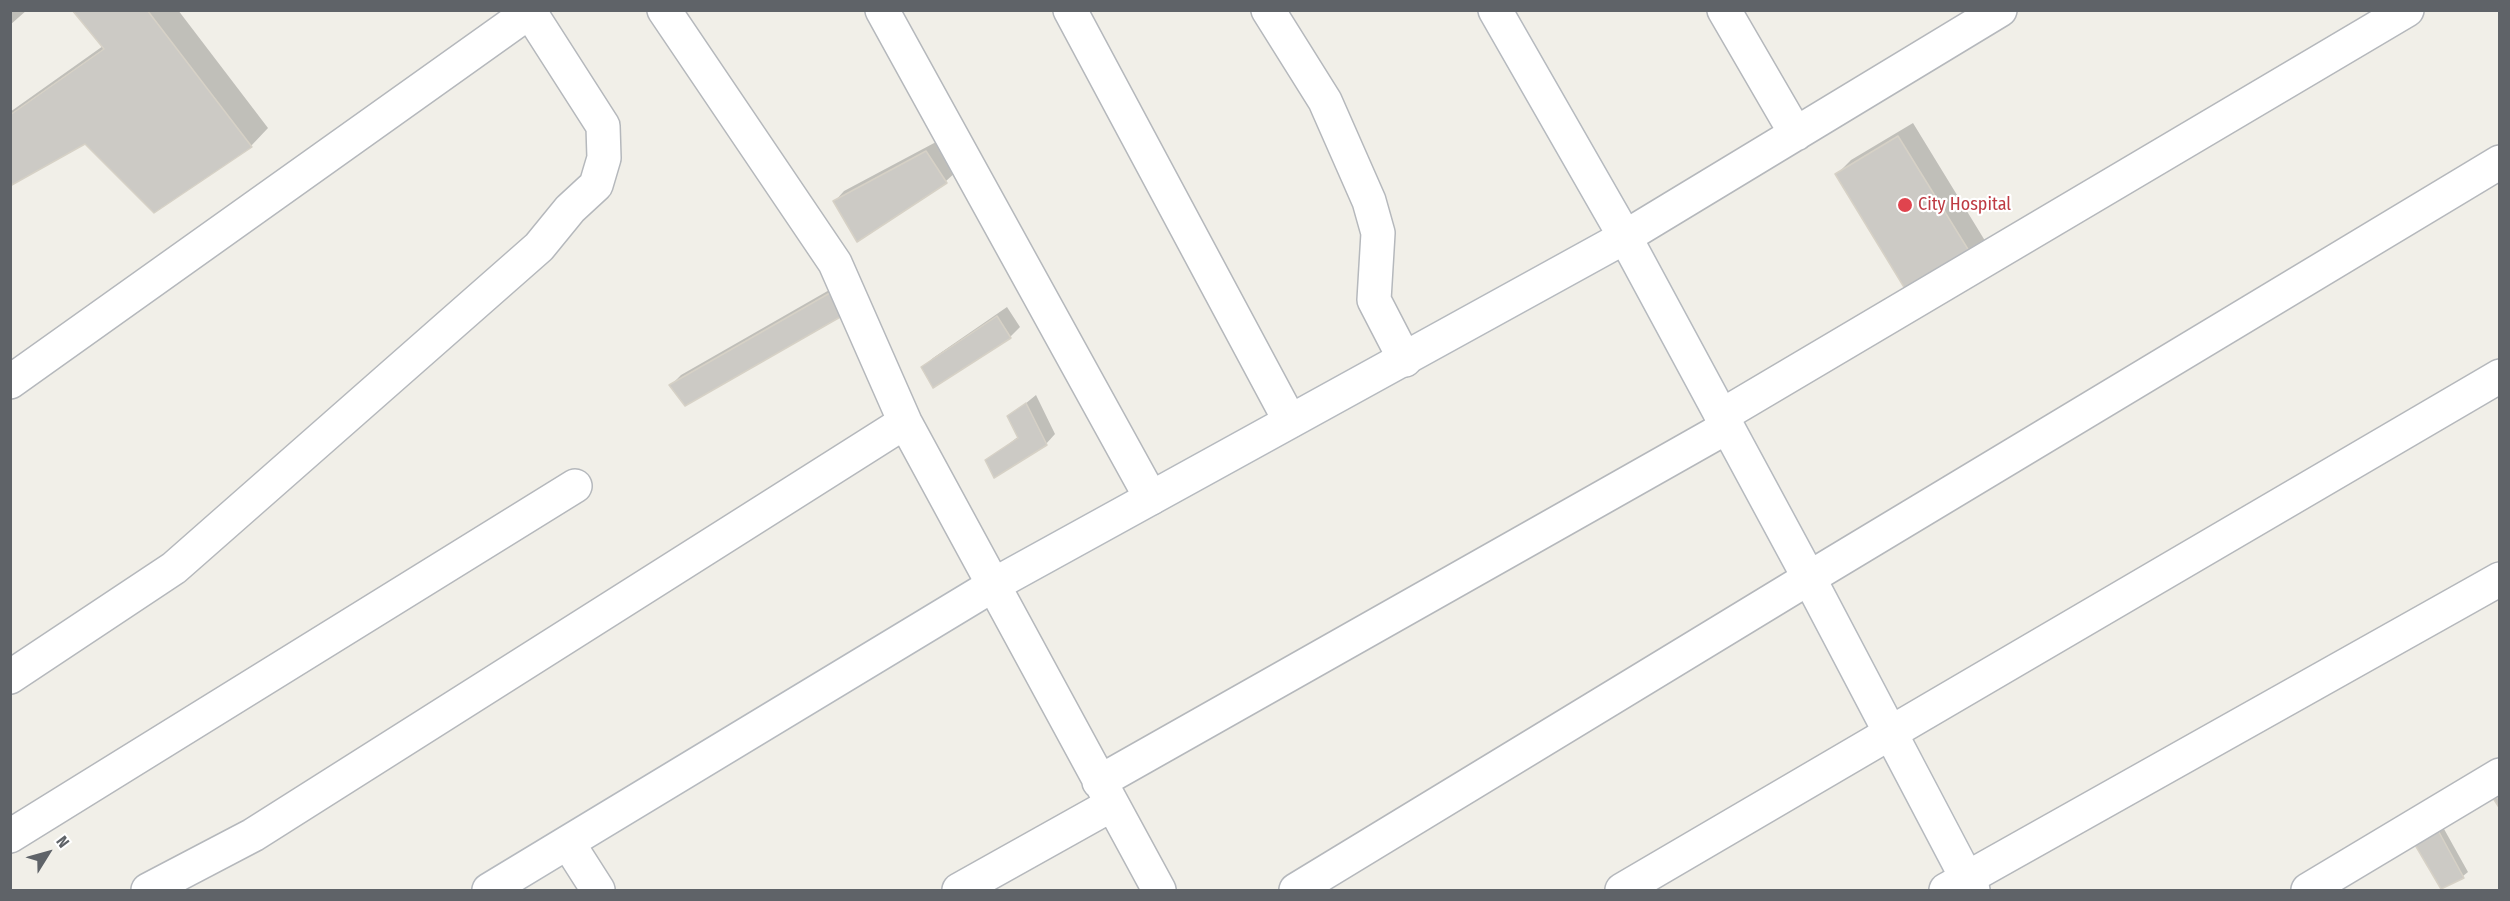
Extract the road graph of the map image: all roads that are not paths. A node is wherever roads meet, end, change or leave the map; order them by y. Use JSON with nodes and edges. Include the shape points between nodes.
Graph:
{"nodes":[{"id":1,"x":664,"y":10,"type":"edge"},
{"id":2,"x":882,"y":10,"type":"edge"},
{"id":3,"x":1070,"y":10,"type":"edge"},
{"id":4,"x":1268,"y":10,"type":"edge"},
{"id":5,"x":1495,"y":10,"type":"edge"},
{"id":6,"x":1724,"y":10,"type":"edge"},
{"id":7,"x":2000,"y":10,"type":"edge"},
{"id":8,"x":2407,"y":10,"type":"edge"},
{"id":9,"x":531,"y":11,"type":"edge"},
{"id":10,"x":1796,"y":134,"type":"junction"},
{"id":11,"x":2499,"y":162,"type":"edge"},
{"id":12,"x":1625,"y":237,"type":"junction"},
{"id":13,"x":1404,"y":360,"type":"junction"},
{"id":14,"x":2499,"y":376,"type":"edge"},
{"id":15,"x":10,"y":382,"type":"edge"},
{"id":16,"x":1290,"y":421,"type":"junction"},
{"id":17,"x":1724,"y":421,"type":"junction"},
{"id":18,"x":905,"y":422,"type":"junction"},
{"id":19,"x":575,"y":486,"type":"dead end"},
{"id":20,"x":1151,"y":498,"type":"junction"},
{"id":21,"x":1809,"y":578,"type":"junction"},
{"id":22,"x":2499,"y":579,"type":"edge"},
{"id":23,"x":995,"y":584,"type":"junction"},
{"id":24,"x":10,"y":677,"type":"edge"},
{"id":25,"x":1891,"y":735,"type":"junction"},
{"id":26,"x":2499,"y":775,"type":"edge"},
{"id":27,"x":1105,"y":794,"type":"junction"},
{"id":28,"x":10,"y":836,"type":"edge"},
{"id":29,"x":568,"y":843,"type":"junction"},
{"id":30,"x":1962,"y":887,"type":"edge"},
{"id":31,"x":148,"y":891,"type":"edge"},
{"id":32,"x":489,"y":891,"type":"edge"},
{"id":33,"x":598,"y":891,"type":"edge"},
{"id":34,"x":959,"y":891,"type":"edge"},
{"id":35,"x":1159,"y":891,"type":"edge"},
{"id":36,"x":1296,"y":891,"type":"edge"},
{"id":37,"x":1622,"y":891,"type":"edge"},
{"id":38,"x":2308,"y":891,"type":"edge"}],
"edges":[{"from":1,"to":18,"type":"street","via":[[836,264]]},
{"from":2,"to":20,"type":"street"},
{"from":3,"to":16,"type":"street"},
{"from":4,"to":13,"type":"street","via":[[1325,101],[1369,201],[1378,233],[1374,300]]},
{"from":5,"to":12,"type":"street"},
{"from":6,"to":10,"type":"street"},
{"from":7,"to":10,"type":"street"},
{"from":8,"to":17,"type":"street"},
{"from":9,"to":15,"type":"street"},
{"from":9,"to":24,"type":"street","via":[[603,126],[604,158],[596,185],[539,247],[174,568]]},
{"from":10,"to":12,"type":"street"},
{"from":11,"to":21,"type":"street"},
{"from":12,"to":13,"type":"street"},
{"from":12,"to":17,"type":"street"},
{"from":13,"to":16,"type":"street"},
{"from":14,"to":25,"type":"street"},
{"from":16,"to":20,"type":"street"},
{"from":17,"to":21,"type":"street"},
{"from":17,"to":27,"type":"street"},
{"from":18,"to":23,"type":"street"},
{"from":18,"to":31,"type":"street","via":[[253,835]]},
{"from":19,"to":28,"type":"street"},
{"from":20,"to":23,"type":"street"},
{"from":21,"to":25,"type":"street"},
{"from":21,"to":36,"type":"street"},
{"from":22,"to":30,"type":"street"},
{"from":23,"to":27,"type":"street"},
{"from":23,"to":29,"type":"street"},
{"from":25,"to":30,"type":"street"},
{"from":25,"to":37,"type":"street"},
{"from":26,"to":38,"type":"street"},
{"from":27,"to":34,"type":"street"},
{"from":27,"to":35,"type":"street"},
{"from":29,"to":32,"type":"street"},
{"from":29,"to":33,"type":"street"}]}
